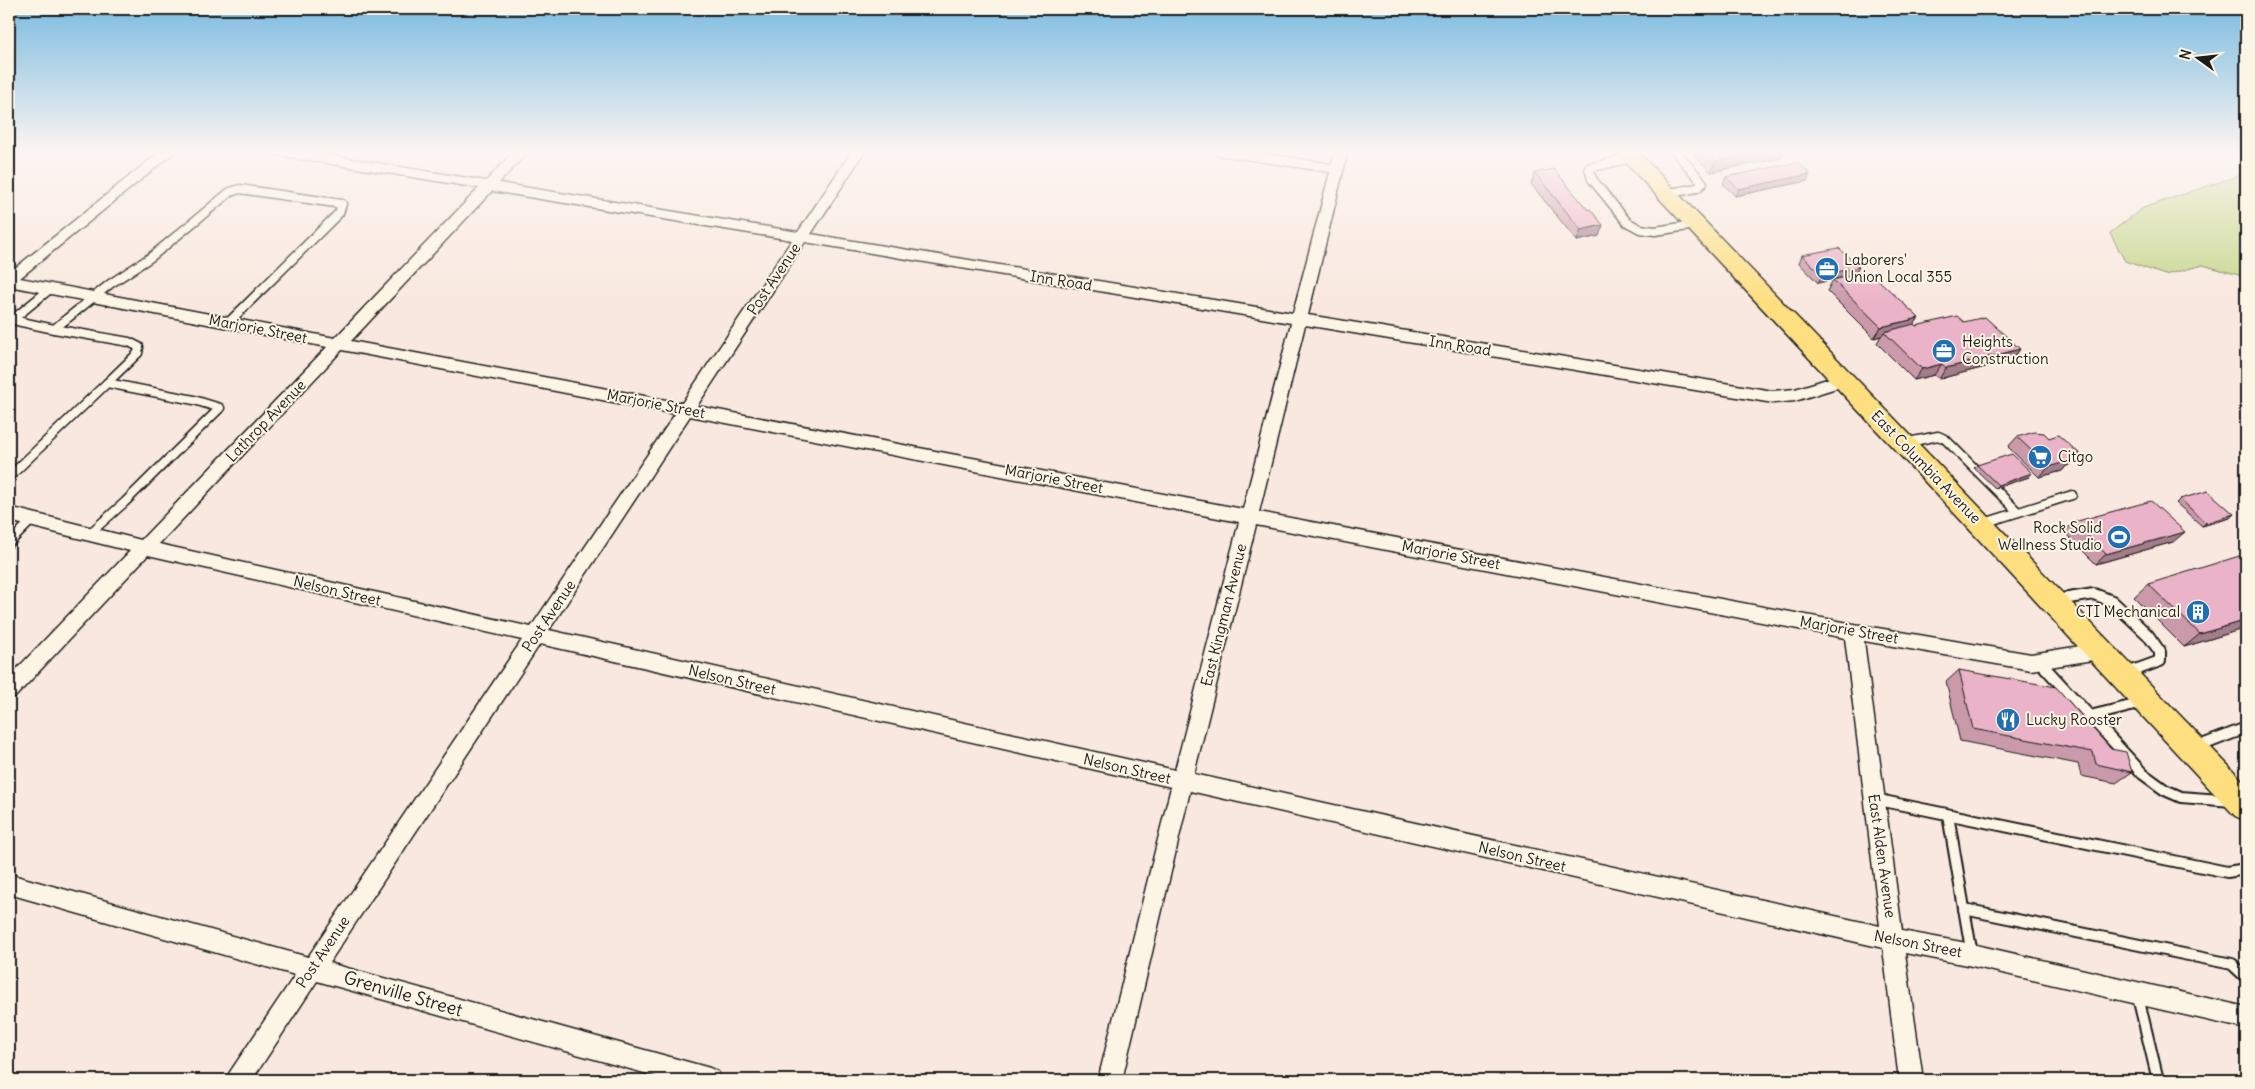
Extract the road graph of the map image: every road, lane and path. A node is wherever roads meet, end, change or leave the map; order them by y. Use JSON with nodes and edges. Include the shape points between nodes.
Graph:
{"nodes":[{"id":1,"x":107,"y":202,"type":"edge"},
{"id":2,"x":218,"y":202,"type":"edge"},
{"id":3,"x":335,"y":202,"type":"edge"},
{"id":4,"x":474,"y":202,"type":"edge"},
{"id":5,"x":579,"y":202,"type":"edge"},
{"id":6,"x":826,"y":202,"type":"edge"},
{"id":7,"x":1329,"y":202,"type":"edge"},
{"id":8,"x":1611,"y":202,"type":"edge"},
{"id":9,"x":1673,"y":202,"type":"edge"},
{"id":10,"x":1695,"y":225,"type":"junction"},
{"id":11,"x":802,"y":238,"type":"junction"},
{"id":12,"x":9,"y":280,"type":"edge"},
{"id":13,"x":50,"y":289,"type":"junction"},
{"id":14,"x":92,"y":298,"type":"junction"},
{"id":15,"x":1300,"y":320,"type":"junction"},
{"id":16,"x":228,"y":323,"type":"junction"},
{"id":17,"x":54,"y":329,"type":"junction"},
{"id":18,"x":339,"y":344,"type":"junction"},
{"id":19,"x":1843,"y":380,"type":"junction"},
{"id":20,"x":107,"y":383,"type":"junction"},
{"id":21,"x":686,"y":410,"type":"junction"},
{"id":22,"x":1904,"y":444,"type":"junction"},
{"id":23,"x":9,"y":477,"type":"edge"},
{"id":24,"x":2072,"y":495,"type":"dead end"},
{"id":25,"x":2018,"y":512,"type":"junction"},
{"id":26,"x":9,"y":514,"type":"edge"},
{"id":27,"x":1249,"y":516,"type":"junction"},
{"id":28,"x":32,"y":520,"type":"junction"},
{"id":29,"x":1981,"y":524,"type":"junction"},
{"id":30,"x":88,"y":535,"type":"junction"},
{"id":31,"x":9,"y":543,"type":"edge"},
{"id":32,"x":145,"y":548,"type":"junction"},
{"id":33,"x":2052,"y":601,"type":"junction"},
{"id":34,"x":1854,"y":632,"type":"junction"},
{"id":35,"x":536,"y":636,"type":"junction"},
{"id":36,"x":2099,"y":651,"type":"junction"},
{"id":37,"x":2039,"y":660,"type":"junction"},
{"id":38,"x":2122,"y":675,"type":"junction"},
{"id":39,"x":9,"y":690,"type":"edge"},
{"id":40,"x":2147,"y":702,"type":"junction"},
{"id":41,"x":2090,"y":716,"type":"junction"},
{"id":42,"x":2246,"y":728,"type":"edge"},
{"id":43,"x":2192,"y":749,"type":"junction"},
{"id":44,"x":1182,"y":782,"type":"junction"},
{"id":45,"x":1874,"y":799,"type":"junction"},
{"id":46,"x":2244,"y":804,"type":"edge"},
{"id":47,"x":1948,"y":815,"type":"junction"},
{"id":48,"x":2246,"y":869,"type":"edge"},
{"id":49,"x":9,"y":884,"type":"edge"},
{"id":50,"x":1964,"y":909,"type":"junction"},
{"id":51,"x":1894,"y":940,"type":"junction"},
{"id":52,"x":1972,"y":955,"type":"junction"},
{"id":53,"x":312,"y":969,"type":"junction"},
{"id":54,"x":2246,"y":977,"type":"edge"},
{"id":55,"x":2137,"y":992,"type":"junction"},
{"id":56,"x":2246,"y":1018,"type":"edge"},
{"id":57,"x":238,"y":1080,"type":"edge"},
{"id":58,"x":710,"y":1080,"type":"edge"},
{"id":59,"x":1110,"y":1080,"type":"edge"},
{"id":60,"x":1912,"y":1080,"type":"edge"},
{"id":61,"x":2158,"y":1080,"type":"edge"}],
"edges":[{"from":1,"to":12,"type":"street"},
{"from":2,"to":14,"type":"lane","via":[[151,257]]},
{"from":3,"to":16,"type":"lane","via":[[342,204],[339,213]]},
{"from":4,"to":18,"type":"street","name":"Lathrop Avenue"},
{"from":5,"to":11,"type":"street","name":"Inn Road"},
{"from":6,"to":11,"type":"street","name":"Post Avenue"},
{"from":7,"to":15,"type":"street","name":"East Kingman Avenue"},
{"from":8,"to":10,"type":"lane","via":[[1627,222],[1640,229],[1655,231]]},
{"from":9,"to":10,"type":"main road","name":"East Columbia Avenue"},
{"from":10,"to":19,"type":"main road","name":"East Columbia Avenue"},
{"from":11,"to":15,"type":"street","name":"Inn Road"},
{"from":11,"to":21,"type":"street","name":"Post Avenue"},
{"from":12,"to":13,"type":"street","name":"Marjorie Street"},
{"from":13,"to":14,"type":"street","name":"Marjorie Street"},
{"from":13,"to":17,"type":"lane","via":[[17,316],[17,321]]},
{"from":14,"to":16,"type":"street","name":"Marjorie Street"},
{"from":14,"to":17,"type":"lane"},
{"from":15,"to":19,"type":"street","name":"Inn Road","via":[[1773,397],[1795,395]]},
{"from":15,"to":27,"type":"street","name":"East Kingman Avenue"},
{"from":16,"to":18,"type":"street","name":"Marjorie Street"},
{"from":17,"to":20,"type":"lane","via":[[129,342],[139,347],[138,353]]},
{"from":18,"to":21,"type":"street","name":"Marjorie Street"},
{"from":18,"to":32,"type":"street","name":"Lathrop Avenue"},
{"from":19,"to":22,"type":"main road","name":"East Columbia Avenue"},
{"from":20,"to":23,"type":"lane"},
{"from":20,"to":30,"type":"lane","via":[[220,408]]},
{"from":21,"to":27,"type":"street","name":"Marjorie Street"},
{"from":21,"to":35,"type":"street","name":"Post Avenue"},
{"from":22,"to":25,"type":"lane","via":[[1938,436],[1945,439]]},
{"from":22,"to":29,"type":"main road","name":"East Columbia Avenue"},
{"from":24,"to":25,"type":"lane"},
{"from":25,"to":29,"type":"lane"},
{"from":26,"to":28,"type":"street","name":"Nelson Street"},
{"from":27,"to":34,"type":"street","name":"Marjorie Street"},
{"from":27,"to":44,"type":"street","name":"East Kingman Avenue"},
{"from":28,"to":30,"type":"street","name":"Nelson Street"},
{"from":28,"to":31,"type":"lane"},
{"from":29,"to":33,"type":"main road","name":"East Columbia Avenue"},
{"from":30,"to":32,"type":"street","name":"Nelson Street"},
{"from":32,"to":35,"type":"street","name":"Nelson Street"},
{"from":32,"to":39,"type":"street","name":"Lathrop Avenue"},
{"from":33,"to":36,"type":"main road","name":"East Columbia Avenue"},
{"from":33,"to":38,"type":"lane","via":[[2094,594],[2112,601],[2148,636],[2160,652],[2160,661]]},
{"from":34,"to":37,"type":"street","name":"Marjorie Street","via":[[2031,662]]},
{"from":34,"to":45,"type":"street","name":"East Alden Avenue"},
{"from":35,"to":44,"type":"street","name":"Nelson Street"},
{"from":35,"to":53,"type":"street","name":"Post Avenue"},
{"from":36,"to":37,"type":"street","name":"Marjorie Street"},
{"from":36,"to":38,"type":"main road","name":"East Columbia Avenue"},
{"from":37,"to":41,"type":"lane"},
{"from":38,"to":40,"type":"main road","name":"East Columbia Avenue"},
{"from":40,"to":41,"type":"lane"},
{"from":40,"to":43,"type":"main road","name":"East Columbia Avenue"},
{"from":41,"to":46,"type":"lane","via":[[2143,774],[2165,790],[2180,797]]},
{"from":42,"to":43,"type":"lane"},
{"from":43,"to":46,"type":"main road","name":"East Columbia Avenue"},
{"from":44,"to":51,"type":"street","name":"Nelson Street"},
{"from":44,"to":59,"type":"street","name":"East Kingman Avenue"},
{"from":45,"to":47,"type":"lane"},
{"from":45,"to":51,"type":"street","name":"East Alden Avenue"},
{"from":47,"to":48,"type":"lane","via":[[2227,872]]},
{"from":47,"to":50,"type":"lane"},
{"from":49,"to":53,"type":"street","name":"Grenville Street"},
{"from":50,"to":52,"type":"lane"},
{"from":50,"to":54,"type":"lane","via":[[2232,964]]},
{"from":51,"to":52,"type":"street","name":"Nelson Street"},
{"from":51,"to":60,"type":"street","name":"East Alden Avenue"},
{"from":52,"to":55,"type":"street","name":"Nelson Street"},
{"from":53,"to":57,"type":"street","name":"Post Avenue"},
{"from":53,"to":58,"type":"street","name":"Grenville Street"},
{"from":55,"to":56,"type":"street","name":"Nelson Street"},
{"from":55,"to":61,"type":"lane"}]}
